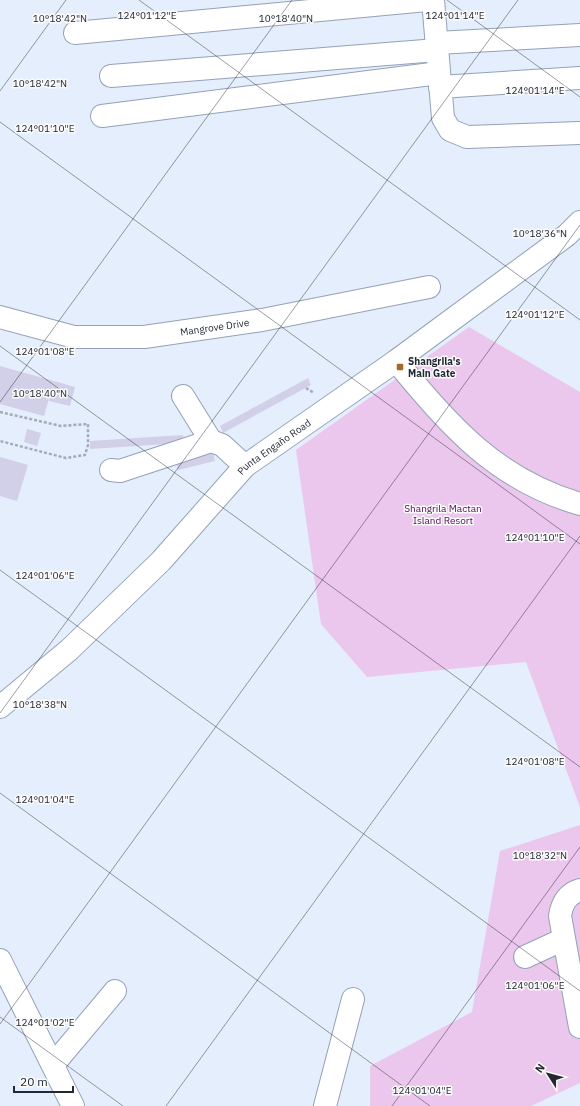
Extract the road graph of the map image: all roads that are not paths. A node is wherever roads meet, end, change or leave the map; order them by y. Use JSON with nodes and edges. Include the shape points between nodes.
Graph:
{"nodes":[{"id":1,"x":427,"y":0,"type":"edge"},
{"id":2,"x":433,"y":0,"type":"edge"},
{"id":3,"x":75,"y":33,"type":"dead end"},
{"id":4,"x":580,"y":35,"type":"edge"},
{"id":5,"x":437,"y":47,"type":"junction"},
{"id":6,"x":111,"y":76,"type":"dead end"},
{"id":7,"x":580,"y":78,"type":"edge"},
{"id":8,"x":440,"y":80,"type":"junction"},
{"id":9,"x":102,"y":116,"type":"dead end"},
{"id":10,"x":580,"y":133,"type":"edge"},
{"id":11,"x":580,"y":222,"type":"edge"},
{"id":12,"x":429,"y":287,"type":"dead end"},
{"id":13,"x":0,"y":316,"type":"edge"},
{"id":14,"x":396,"y":361,"type":"junction"},
{"id":15,"x":183,"y":396,"type":"dead end"},
{"id":16,"x":211,"y":442,"type":"junction"},
{"id":17,"x":245,"y":466,"type":"junction"},
{"id":18,"x":111,"y":470,"type":"dead end"},
{"id":19,"x":580,"y":504,"type":"edge"},
{"id":20,"x":0,"y":707,"type":"edge"},
{"id":21,"x":580,"y":890,"type":"edge"},
{"id":22,"x":564,"y":939,"type":"junction"},
{"id":23,"x":525,"y":957,"type":"dead end"},
{"id":24,"x":0,"y":960,"type":"edge"},
{"id":25,"x":115,"y":991,"type":"dead end"},
{"id":26,"x":353,"y":999,"type":"dead end"},
{"id":27,"x":580,"y":1027,"type":"edge"},
{"id":28,"x":53,"y":1065,"type":"junction"},
{"id":29,"x":73,"y":1106,"type":"edge"},
{"id":30,"x":325,"y":1106,"type":"edge"}],
"edges":[{"from":1,"to":3,"type":"street"},
{"from":2,"to":5,"type":"street"},
{"from":4,"to":5,"type":"street"},
{"from":5,"to":6,"type":"street"},
{"from":5,"to":8,"type":"street"},
{"from":7,"to":8,"type":"street"},
{"from":8,"to":9,"type":"street"},
{"from":8,"to":10,"type":"street","via":[[442,118],[455,133],[467,137]]},
{"from":11,"to":14,"type":"street","name":"Punta Engaño Road","via":[[567,235]]},
{"from":12,"to":13,"type":"street","name":"Mangrove Drive","via":[[262,320],[144,337],[74,338]]},
{"from":14,"to":17,"type":"street","name":"Punta Engaño Road"},
{"from":14,"to":19,"type":"street","via":[[442,416],[480,452],[525,483]]},
{"from":15,"to":16,"type":"street"},
{"from":16,"to":17,"type":"street","via":[[222,445]]},
{"from":16,"to":18,"type":"street","via":[[120,471]]},
{"from":17,"to":20,"type":"street","name":"Punta Engaño Road","via":[[161,561],[69,650]]},
{"from":21,"to":22,"type":"street","via":[[570,894],[563,904],[560,916]]},
{"from":22,"to":23,"type":"street"},
{"from":22,"to":27,"type":"street"},
{"from":24,"to":28,"type":"street"},
{"from":25,"to":28,"type":"street"},
{"from":26,"to":30,"type":"street"},
{"from":28,"to":29,"type":"street"}]}
